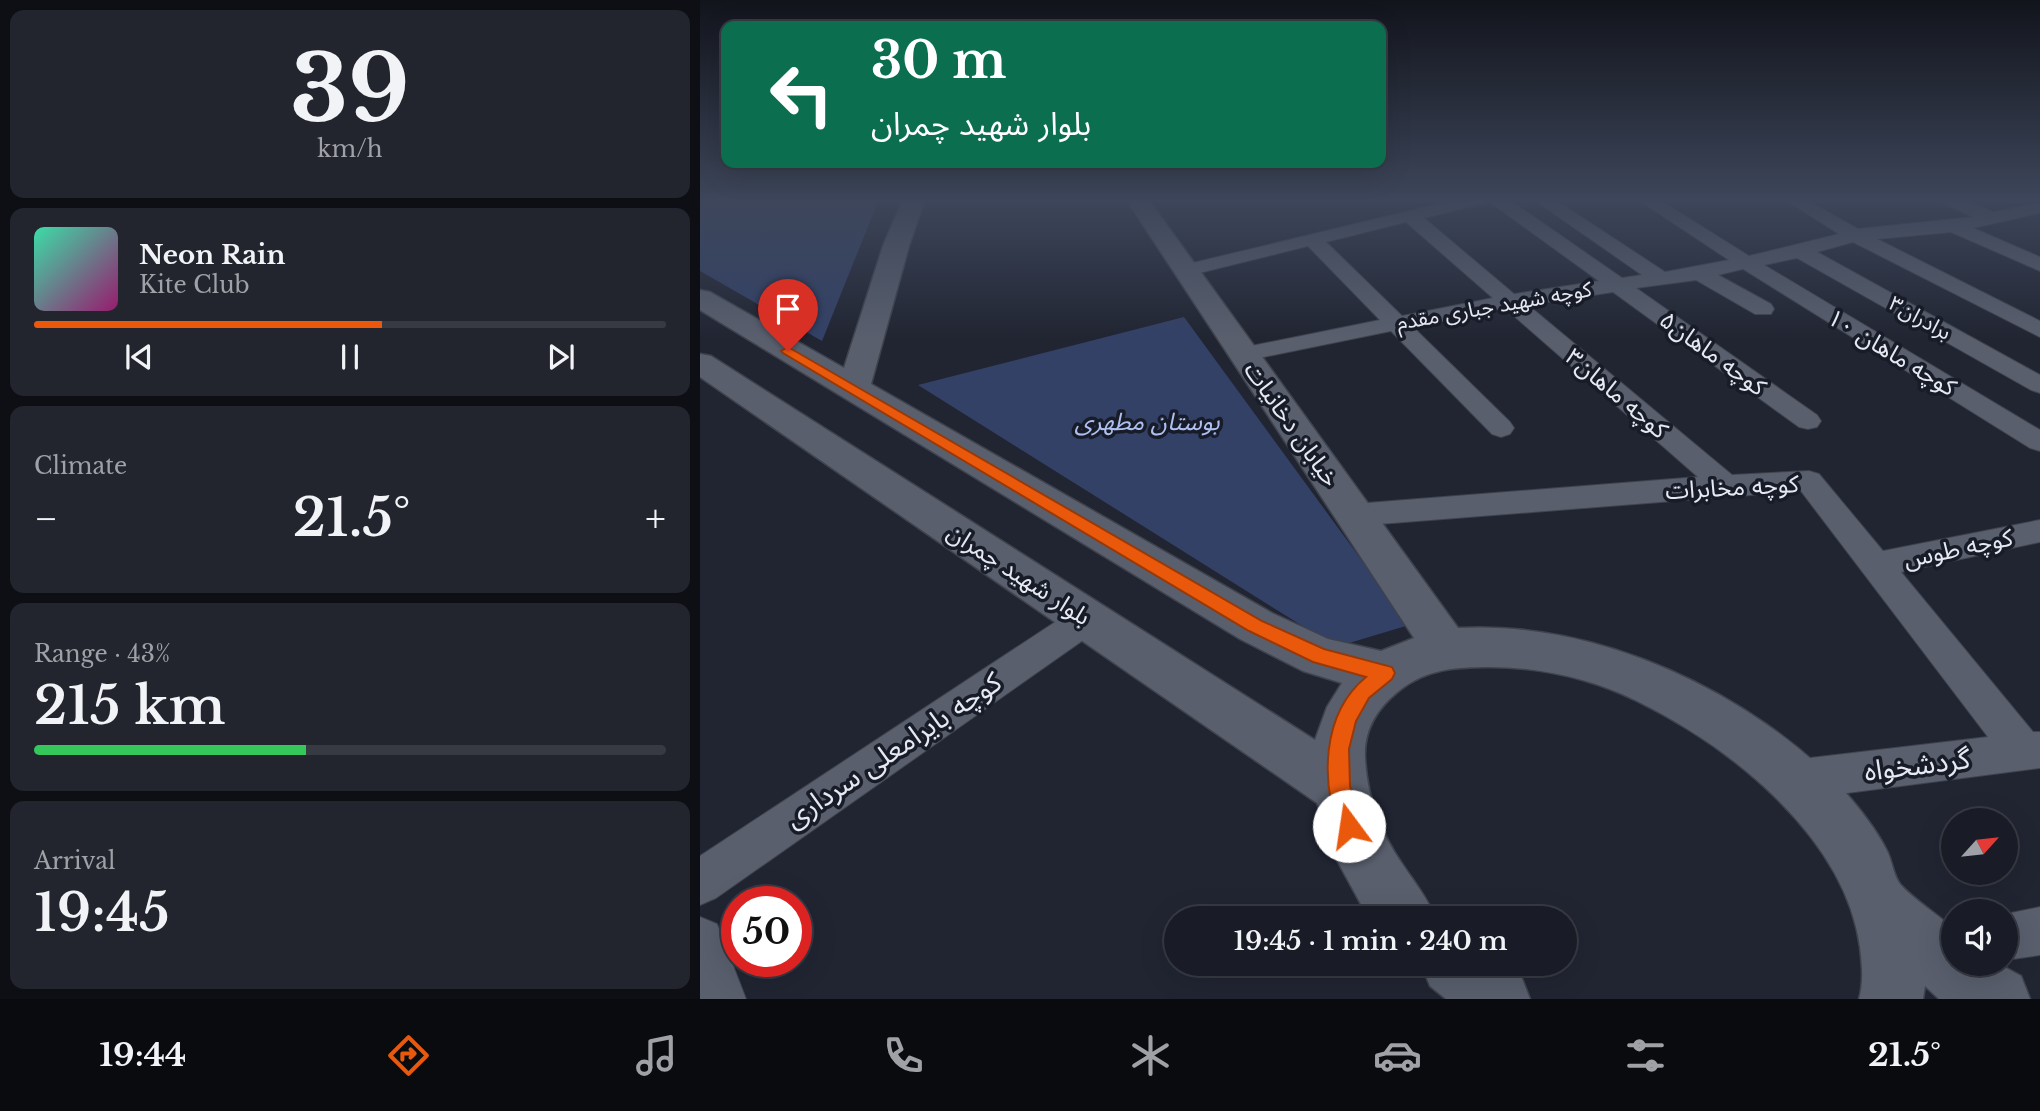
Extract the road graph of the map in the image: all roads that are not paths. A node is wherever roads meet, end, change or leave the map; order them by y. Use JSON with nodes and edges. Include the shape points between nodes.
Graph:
{"nodes":[{"id":1,"x":896,"y":246,"type":"edge"},
{"id":2,"x":1170,"y":246,"type":"edge"},
{"id":3,"x":1294,"y":246,"type":"edge"},
{"id":4,"x":1319,"y":246,"type":"edge"},
{"id":5,"x":1444,"y":246,"type":"edge"},
{"id":6,"x":1563,"y":246,"type":"edge"},
{"id":7,"x":1612,"y":246,"type":"edge"},
{"id":8,"x":1720,"y":246,"type":"edge"},
{"id":9,"x":1818,"y":246,"type":"edge"},
{"id":10,"x":1876,"y":246,"type":"edge"},
{"id":11,"x":1997,"y":246,"type":"edge"},
{"id":12,"x":1800,"y":251,"type":"junction"},
{"id":13,"x":1745,"y":262,"type":"junction"},
{"id":14,"x":2040,"y":265,"type":"edge"},
{"id":15,"x":1187,"y":270,"type":"junction"},
{"id":16,"x":1699,"y":273,"type":"junction"},
{"id":17,"x":1660,"y":278,"type":"junction"},
{"id":18,"x":1618,"y":285,"type":"junction"},
{"id":19,"x":700,"y":298,"type":"edge"},
{"id":20,"x":1508,"y":301,"type":"junction"},
{"id":21,"x":1763,"y":309,"type":"dead end"},
{"id":22,"x":1396,"y":323,"type":"junction"},
{"id":23,"x":2040,"y":330,"type":"edge"},
{"id":24,"x":1244,"y":354,"type":"junction"},
{"id":25,"x":702,"y":367,"type":"edge"},
{"id":26,"x":2040,"y":385,"type":"edge"},
{"id":27,"x":853,"y":390,"type":"junction"},
{"id":28,"x":1808,"y":421,"type":"dead end"},
{"id":29,"x":1501,"y":428,"type":"dead end"},
{"id":30,"x":2040,"y":442,"type":"edge"},
{"id":31,"x":1726,"y":485,"type":"junction"},
{"id":32,"x":1354,"y":515,"type":"junction"},
{"id":33,"x":2040,"y":531,"type":"edge"},
{"id":34,"x":1876,"y":565,"type":"junction"},
{"id":35,"x":1087,"y":619,"type":"junction"},
{"id":36,"x":1447,"y":649,"type":"junction"},
{"id":37,"x":1385,"y":673,"type":"junction"},
{"id":38,"x":2032,"y":751,"type":"edge"},
{"id":39,"x":1793,"y":780,"type":"junction"},
{"id":40,"x":1339,"y":786,"type":"junction"},
{"id":41,"x":700,"y":882,"type":"edge"},
{"id":42,"x":1397,"y":906,"type":"edge"},
{"id":43,"x":1884,"y":907,"type":"junction"},
{"id":44,"x":2040,"y":931,"type":"edge"},
{"id":45,"x":2018,"y":935,"type":"edge"},
{"id":46,"x":700,"y":941,"type":"edge"},
{"id":47,"x":1941,"y":947,"type":"edge"},
{"id":48,"x":1468,"y":976,"type":"edge"},
{"id":49,"x":1964,"y":976,"type":"edge"},
{"id":50,"x":721,"y":999,"type":"edge"},
{"id":51,"x":1498,"y":999,"type":"edge"},
{"id":52,"x":1891,"y":999,"type":"edge"},
{"id":53,"x":1998,"y":999,"type":"edge"}],
"edges":[{"from":1,"to":27,"type":"main road"},
{"from":2,"to":15,"type":"main road","name":"خیابان دخانیات"},
{"from":3,"to":15,"type":"street"},
{"from":4,"to":22,"type":"street"},
{"from":5,"to":20,"type":"street","name":"کوچه ماهان۳"},
{"from":6,"to":18,"type":"street","name":"کوچه ماهان۵"},
{"from":7,"to":17,"type":"street"},
{"from":8,"to":13,"type":"street","name":"کوچه ماهان ۱۰"},
{"from":9,"to":12,"type":"street","name":"کوچه شهید جباری مقدم"},
{"from":10,"to":23,"type":"street"},
{"from":11,"to":14,"type":"street"},
{"from":12,"to":13,"type":"street","name":"کوچه شهید جباری مقدم"},
{"from":12,"to":26,"type":"street","name":"برادران۳"},
{"from":13,"to":16,"type":"street","name":"کوچه شهید جباری مقدم"},
{"from":13,"to":30,"type":"street","name":"کوچه ماهان ۱۰"},
{"from":15,"to":24,"type":"main road","name":"خیابان دخانیات"},
{"from":16,"to":17,"type":"street","name":"کوچه شهید جباری مقدم"},
{"from":16,"to":21,"type":"street"},
{"from":17,"to":18,"type":"street","name":"کوچه شهید جباری مقدم"},
{"from":18,"to":20,"type":"street","name":"کوچه شهید جباری مقدم"},
{"from":18,"to":28,"type":"street","name":"کوچه ماهان۵"},
{"from":19,"to":27,"type":"main road"},
{"from":20,"to":22,"type":"street","name":"کوچه شهید جباری مقدم"},
{"from":20,"to":31,"type":"street","name":"کوچه ماهان۳"},
{"from":22,"to":24,"type":"street","name":"کوچه شهید جباری مقدم"},
{"from":22,"to":29,"type":"street"},
{"from":24,"to":32,"type":"main road","name":"خیابان دخانیات"},
{"from":25,"to":35,"type":"main road","name":"بلوار شهید چمران"},
{"from":27,"to":37,"type":"main road","via":[[1256,626],[1320,657]]},
{"from":31,"to":32,"type":"street","name":"کوچه مخابرات"},
{"from":31,"to":34,"type":"street","name":"کوچه مخابرات","via":[[1809,481]]},
{"from":32,"to":36,"type":"main road","name":"خیابان دخانیات"},
{"from":33,"to":34,"type":"street","name":"کوچه طوس"},
{"from":34,"to":38,"type":"street","name":"کوچه مخابرات"},
{"from":35,"to":40,"type":"main road","name":"بلوار شهید چمران"},
{"from":35,"to":41,"type":"street","name":"کوچه بایرامعلی سرداری"},
{"from":36,"to":37,"type":"main road","via":[[1413,658]]},
{"from":36,"to":39,"type":"main road","via":[[1484,644],[1526,647],[1615,669],[1707,714],[1752,744]]},
{"from":37,"to":40,"type":"main road","via":[[1362,692],[1347,718],[1338,749]]},
{"from":38,"to":39,"type":"street","name":"گردشخواه"},
{"from":39,"to":43,"type":"main road","via":[[1831,818]]},
{"from":40,"to":42,"type":"main road","via":[[1349,826]]},
{"from":43,"to":47,"type":"main road"},
{"from":43,"to":52,"type":"main road","via":[[1892,950]]},
{"from":44,"to":45,"type":"street"},
{"from":46,"to":50,"type":"street"},
{"from":48,"to":51,"type":"main road"},
{"from":49,"to":53,"type":"main road"}]}
